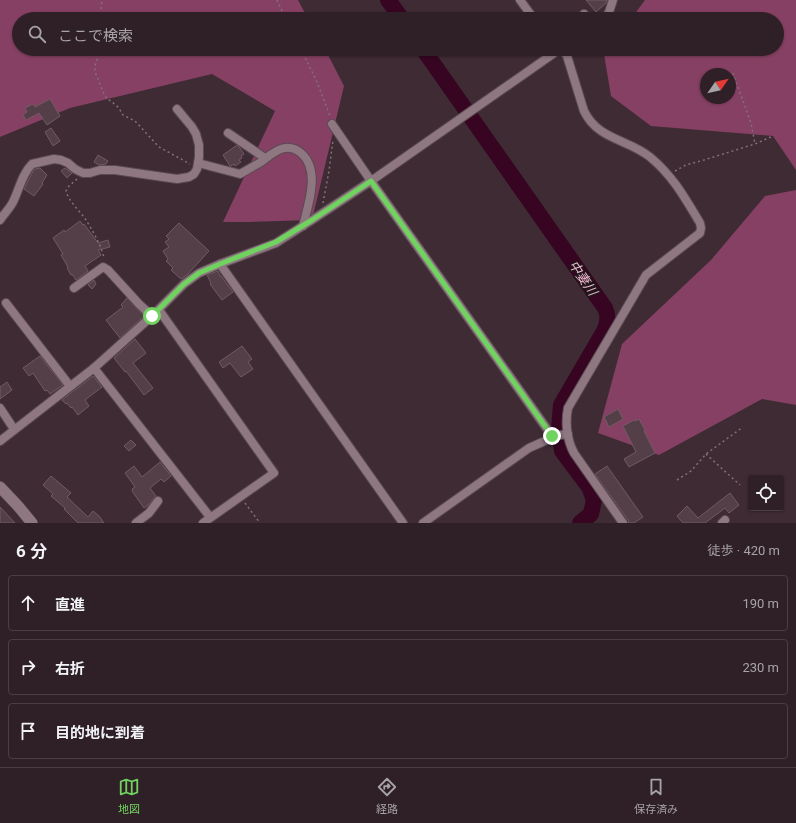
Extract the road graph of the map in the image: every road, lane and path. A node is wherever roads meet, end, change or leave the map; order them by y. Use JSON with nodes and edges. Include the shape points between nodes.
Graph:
{"nodes":[{"id":1,"x":102,"y":0,"type":"edge"},
{"id":2,"x":277,"y":0,"type":"edge"},
{"id":3,"x":520,"y":0,"type":"edge"},
{"id":4,"x":613,"y":0,"type":"edge"},
{"id":5,"x":101,"y":12,"type":"edge"},
{"id":6,"x":283,"y":12,"type":"edge"},
{"id":7,"x":529,"y":12,"type":"edge"},
{"id":8,"x":609,"y":12,"type":"edge"},
{"id":9,"x":97,"y":56,"type":"edge"},
{"id":10,"x":304,"y":56,"type":"edge"},
{"id":11,"x":551,"y":56,"type":"edge"},
{"id":12,"x":567,"y":56,"type":"edge"},
{"id":13,"x":736,"y":82,"type":"edge"},
{"id":14,"x":177,"y":109,"type":"dead end"},
{"id":15,"x":332,"y":124,"type":"junction"},
{"id":16,"x":228,"y":133,"type":"dead end"},
{"id":17,"x":773,"y":136,"type":"dead end"},
{"id":18,"x":754,"y":144,"type":"junction"},
{"id":19,"x":266,"y":158,"type":"junction"},
{"id":20,"x":198,"y":164,"type":"junction"},
{"id":21,"x":83,"y":173,"type":"junction"},
{"id":22,"x":668,"y":174,"type":"junction"},
{"id":23,"x":371,"y":181,"type":"junction"},
{"id":24,"x":321,"y":215,"type":"junction"},
{"id":25,"x":0,"y":220,"type":"edge"},
{"id":26,"x":303,"y":226,"type":"junction"},
{"id":27,"x":220,"y":264,"type":"junction"},
{"id":28,"x":105,"y":268,"type":"junction"},
{"id":29,"x":74,"y":288,"type":"dead end"},
{"id":30,"x":6,"y":303,"type":"dead end"},
{"id":31,"x":159,"y":310,"type":"junction"},
{"id":32,"x":152,"y":316,"type":"junction"},
{"id":33,"x":94,"y":368,"type":"junction"},
{"id":34,"x":70,"y":386,"type":"junction"},
{"id":35,"x":0,"y":408,"type":"edge"},
{"id":36,"x":743,"y":427,"type":"dead end"},
{"id":37,"x":14,"y":429,"type":"junction"},
{"id":38,"x":560,"y":435,"type":"junction"},
{"id":39,"x":0,"y":441,"type":"edge"},
{"id":40,"x":706,"y":454,"type":"junction"},
{"id":41,"x":677,"y":480,"type":"dead end"},
{"id":42,"x":740,"y":485,"type":"dead end"},
{"id":43,"x":0,"y":487,"type":"edge"},
{"id":44,"x":241,"y":496,"type":"junction"},
{"id":45,"x":158,"y":500,"type":"dead end"},
{"id":46,"x":210,"y":518,"type":"junction"},
{"id":47,"x":32,"y":523,"type":"edge"},
{"id":48,"x":136,"y":523,"type":"edge"},
{"id":49,"x":203,"y":523,"type":"edge"},
{"id":50,"x":260,"y":523,"type":"edge"},
{"id":51,"x":403,"y":523,"type":"edge"},
{"id":52,"x":423,"y":523,"type":"edge"},
{"id":53,"x":623,"y":523,"type":"edge"}],
"edges":[{"from":1,"to":5,"type":"path"},
{"from":2,"to":6,"type":"path"},
{"from":3,"to":7,"type":"street"},
{"from":4,"to":8,"type":"street"},
{"from":9,"to":20,"type":"path","via":[[95,72],[107,99],[119,108],[123,115],[135,121],[159,147],[189,164]]},
{"from":10,"to":15,"type":"path"},
{"from":11,"to":23,"type":"street"},
{"from":12,"to":22,"type":"street","via":[[588,118],[602,132],[640,150]]},
{"from":13,"to":18,"type":"path","via":[[751,124]]},
{"from":14,"to":20,"type":"street","via":[[196,134],[199,145]]},
{"from":15,"to":23,"type":"street"},
{"from":15,"to":24,"type":"path","via":[[333,140]]},
{"from":16,"to":19,"type":"street"},
{"from":17,"to":18,"type":"path"},
{"from":18,"to":22,"type":"path","via":[[686,165]]},
{"from":19,"to":20,"type":"street","via":[[240,174]]},
{"from":19,"to":26,"type":"street","via":[[279,149],[286,148],[294,148],[305,157],[312,179]]},
{"from":20,"to":21,"type":"street","via":[[194,174],[177,179],[115,170]]},
{"from":21,"to":25,"type":"street","via":[[61,160],[32,164]]},
{"from":21,"to":28,"type":"path","via":[[66,191],[96,238]]},
{"from":22,"to":38,"type":"street","via":[[700,223],[700,233],[643,279],[568,408]]},
{"from":23,"to":24,"type":"street"},
{"from":23,"to":38,"type":"street"},
{"from":24,"to":26,"type":"street"},
{"from":26,"to":27,"type":"street","via":[[276,242]]},
{"from":27,"to":31,"type":"street","via":[[199,273],[184,284]]},
{"from":27,"to":51,"type":"street"},
{"from":28,"to":29,"type":"street"},
{"from":28,"to":32,"type":"street"},
{"from":30,"to":34,"type":"street"},
{"from":31,"to":32,"type":"street"},
{"from":31,"to":44,"type":"street","via":[[274,473]]},
{"from":32,"to":33,"type":"street"},
{"from":33,"to":34,"type":"street"},
{"from":33,"to":46,"type":"street"},
{"from":34,"to":37,"type":"street"},
{"from":35,"to":37,"type":"street"},
{"from":36,"to":40,"type":"path"},
{"from":37,"to":39,"type":"street"},
{"from":38,"to":52,"type":"street","via":[[529,448]]},
{"from":38,"to":53,"type":"street"},
{"from":40,"to":41,"type":"path","via":[[691,471]]},
{"from":40,"to":42,"type":"path"},
{"from":43,"to":47,"type":"main road"},
{"from":44,"to":46,"type":"street"},
{"from":44,"to":50,"type":"path"},
{"from":45,"to":48,"type":"street","via":[[149,513]]},
{"from":46,"to":49,"type":"street"}]}
